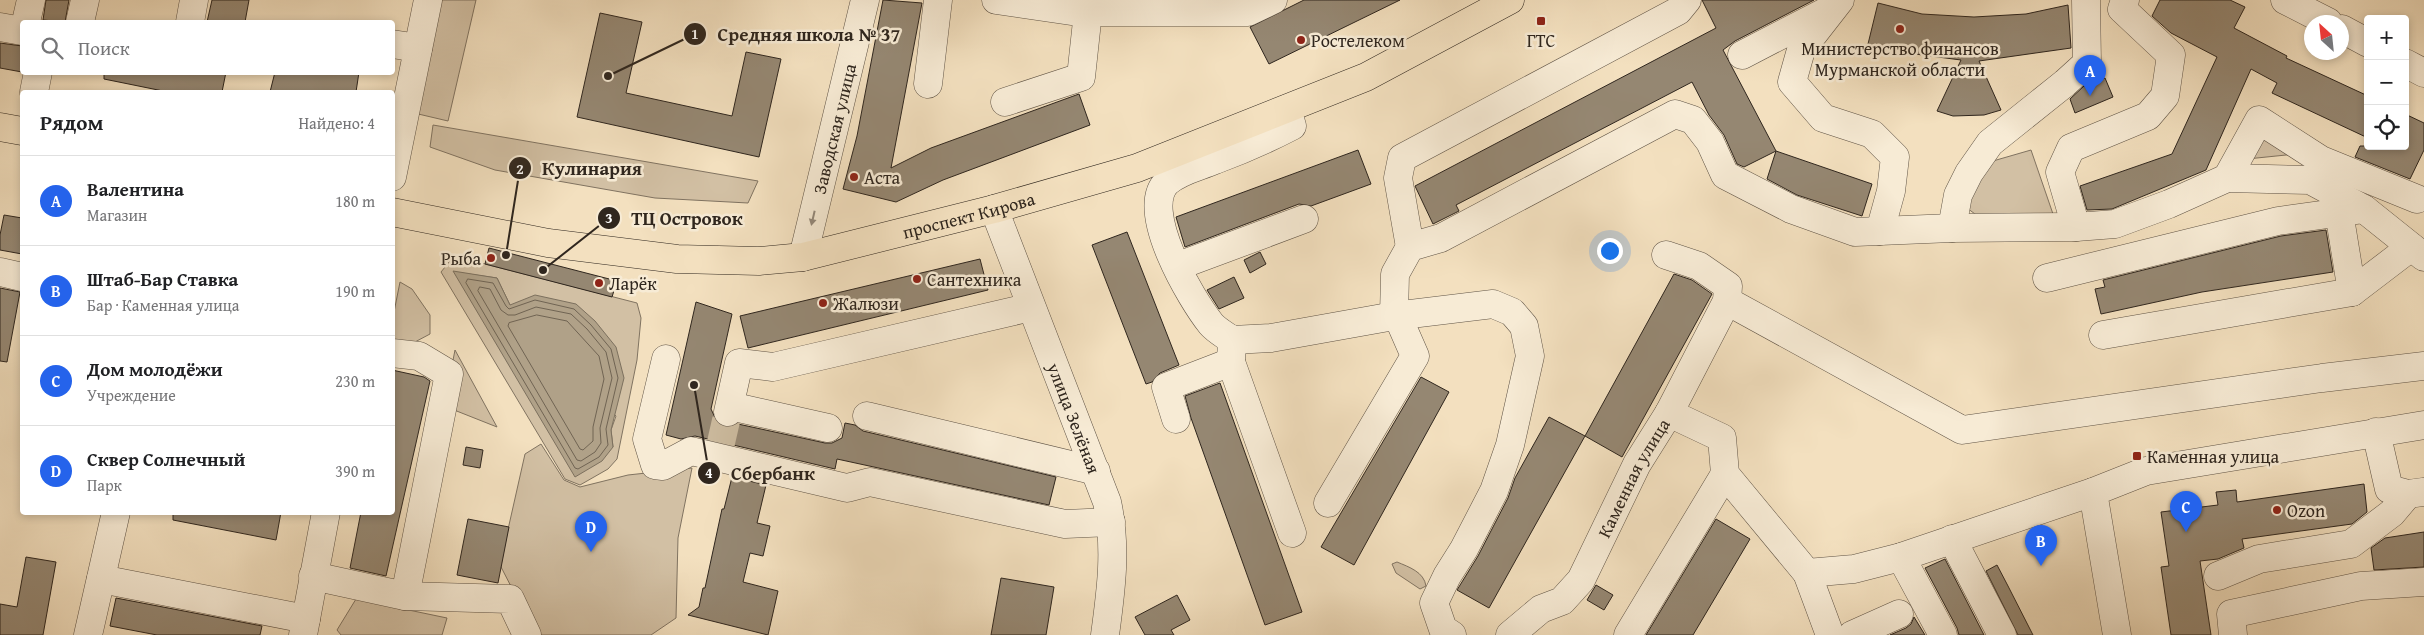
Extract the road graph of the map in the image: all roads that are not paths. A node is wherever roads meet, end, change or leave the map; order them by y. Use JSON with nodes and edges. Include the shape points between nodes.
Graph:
{"nodes":[{"id":1,"x":31,"y":0,"type":"edge"},
{"id":2,"x":85,"y":0,"type":"edge"},
{"id":3,"x":194,"y":0,"type":"edge"},
{"id":4,"x":428,"y":0,"type":"edge"},
{"id":5,"x":865,"y":0,"type":"edge"},
{"id":6,"x":938,"y":0,"type":"edge"},
{"id":7,"x":996,"y":0,"type":"edge"},
{"id":8,"x":1273,"y":0,"type":"edge"},
{"id":9,"x":1510,"y":0,"type":"edge"},
{"id":10,"x":1687,"y":0,"type":"edge"},
{"id":11,"x":2086,"y":0,"type":"edge"},
{"id":12,"x":2125,"y":0,"type":"edge"},
{"id":13,"x":2285,"y":0,"type":"edge"},
{"id":14,"x":1838,"y":3,"type":"edge"},
{"id":15,"x":1478,"y":7,"type":"edge"},
{"id":16,"x":1088,"y":12,"type":"junction"},
{"id":17,"x":2314,"y":15,"type":"edge"},
{"id":18,"x":26,"y":20,"type":"edge"},
{"id":19,"x":80,"y":20,"type":"edge"},
{"id":20,"x":190,"y":20,"type":"edge"},
{"id":21,"x":0,"y":27,"type":"edge"},
{"id":22,"x":20,"y":31,"type":"edge"},
{"id":23,"x":2349,"y":34,"type":"edge"},
{"id":24,"x":2364,"y":41,"type":"edge"},
{"id":25,"x":405,"y":46,"type":"edge"},
{"id":26,"x":1742,"y":55,"type":"dead end"},
{"id":27,"x":2409,"y":65,"type":"edge"},
{"id":28,"x":2424,"y":73,"type":"edge"},
{"id":29,"x":37,"y":75,"type":"edge"},
{"id":30,"x":928,"y":84,"type":"dead end"},
{"id":31,"x":34,"y":90,"type":"edge"},
{"id":32,"x":1005,"y":102,"type":"dead end"},
{"id":33,"x":1287,"y":109,"type":"junction"},
{"id":34,"x":0,"y":127,"type":"edge"},
{"id":35,"x":20,"y":131,"type":"edge"},
{"id":36,"x":395,"y":147,"type":"edge"},
{"id":37,"x":2228,"y":178,"type":"junction"},
{"id":38,"x":2422,"y":197,"type":"edge"},
{"id":39,"x":994,"y":209,"type":"junction"},
{"id":40,"x":2351,"y":210,"type":"junction"},
{"id":41,"x":395,"y":213,"type":"edge"},
{"id":42,"x":1304,"y":219,"type":"dead end"},
{"id":43,"x":2076,"y":227,"type":"junction"},
{"id":44,"x":1952,"y":228,"type":"junction"},
{"id":45,"x":1880,"y":231,"type":"junction"},
{"id":46,"x":1410,"y":247,"type":"junction"},
{"id":47,"x":2417,"y":252,"type":"edge"},
{"id":48,"x":1666,"y":255,"type":"dead end"},
{"id":49,"x":803,"y":257,"type":"junction"},
{"id":50,"x":1178,"y":266,"type":"junction"},
{"id":51,"x":0,"y":272,"type":"edge"},
{"id":52,"x":20,"y":277,"type":"edge"},
{"id":53,"x":2047,"y":278,"type":"dead end"},
{"id":54,"x":2352,"y":292,"type":"junction"},
{"id":55,"x":1727,"y":301,"type":"junction"},
{"id":56,"x":1031,"y":307,"type":"junction"},
{"id":57,"x":1394,"y":316,"type":"junction"},
{"id":58,"x":2102,"y":335,"type":"dead end"},
{"id":59,"x":1231,"y":351,"type":"junction"},
{"id":60,"x":395,"y":353,"type":"edge"},
{"id":61,"x":666,"y":359,"type":"dead end"},
{"id":62,"x":2424,"y":366,"type":"edge"},
{"id":63,"x":1669,"y":414,"type":"junction"},
{"id":64,"x":867,"y":416,"type":"dead end"},
{"id":65,"x":1176,"y":419,"type":"dead end"},
{"id":66,"x":2424,"y":425,"type":"edge"},
{"id":67,"x":828,"y":428,"type":"dead end"},
{"id":68,"x":2376,"y":432,"type":"junction"},
{"id":69,"x":1096,"y":470,"type":"junction"},
{"id":70,"x":1725,"y":474,"type":"junction"},
{"id":71,"x":2093,"y":492,"type":"junction"},
{"id":72,"x":2416,"y":493,"type":"edge"},
{"id":73,"x":1328,"y":503,"type":"dead end"},
{"id":74,"x":115,"y":515,"type":"edge"},
{"id":75,"x":325,"y":515,"type":"edge"},
{"id":76,"x":1111,"y":522,"type":"junction"},
{"id":77,"x":1292,"y":533,"type":"dead end"},
{"id":78,"x":1952,"y":539,"type":"junction"},
{"id":79,"x":1900,"y":557,"type":"junction"},
{"id":80,"x":1807,"y":573,"type":"junction"},
{"id":81,"x":313,"y":576,"type":"junction"},
{"id":82,"x":2218,"y":576,"type":"dead end"},
{"id":83,"x":100,"y":579,"type":"junction"},
{"id":84,"x":2424,"y":582,"type":"edge"},
{"id":85,"x":405,"y":596,"type":"junction"},
{"id":86,"x":1899,"y":614,"type":"dead end"},
{"id":87,"x":1538,"y":622,"type":"edge"},
{"id":88,"x":304,"y":627,"type":"edge"},
{"id":89,"x":88,"y":635,"type":"edge"},
{"id":90,"x":527,"y":635,"type":"edge"},
{"id":91,"x":1105,"y":635,"type":"edge"},
{"id":92,"x":1452,"y":635,"type":"edge"},
{"id":93,"x":1510,"y":635,"type":"edge"},
{"id":94,"x":1628,"y":635,"type":"edge"},
{"id":95,"x":1830,"y":635,"type":"edge"},
{"id":96,"x":1852,"y":635,"type":"edge"},
{"id":97,"x":1943,"y":635,"type":"edge"},
{"id":98,"x":2002,"y":635,"type":"edge"},
{"id":99,"x":2117,"y":635,"type":"edge"},
{"id":100,"x":2233,"y":635,"type":"edge"}],
"edges":[{"from":1,"to":18,"type":"street"},
{"from":2,"to":19,"type":"street"},
{"from":3,"to":20,"type":"street"},
{"from":4,"to":25,"type":"street"},
{"from":5,"to":49,"type":"street","name":"Заводская улица","one_way":true},
{"from":6,"to":30,"type":"street"},
{"from":7,"to":16,"type":"street"},
{"from":8,"to":16,"type":"street","via":[[1248,12]]},
{"from":9,"to":15,"type":"main road","name":"проспект Кирова"},
{"from":10,"to":46,"type":"street","via":[[1678,11],[1402,158],[1398,178]]},
{"from":11,"to":44,"type":"street","via":[[2087,63],[1990,143],[1958,195]]},
{"from":12,"to":43,"type":"street","via":[[2122,9],[2171,55],[2164,96],[2148,116],[2071,148],[2060,172]]},
{"from":13,"to":17,"type":"street"},
{"from":14,"to":26,"type":"street"},
{"from":14,"to":45,"type":"street","via":[[1801,50],[1792,82],[1823,118],[1872,134],[1895,157],[1891,191]]},
{"from":15,"to":33,"type":"main road","name":"проспект Кирова","via":[[1366,77]]},
{"from":16,"to":32,"type":"street","via":[[1082,77]]},
{"from":21,"to":22,"type":"street"},
{"from":23,"to":24,"type":"street"},
{"from":25,"to":36,"type":"street"},
{"from":27,"to":28,"type":"street"},
{"from":29,"to":31,"type":"street"},
{"from":33,"to":39,"type":"main road","name":"проспект Кирова","via":[[1137,168]]},
{"from":33,"to":50,"type":"street","via":[[1292,126],[1262,142],[1183,171],[1166,183],[1158,199],[1159,222]]},
{"from":34,"to":35,"type":"main road"},
{"from":37,"to":38,"type":"street","via":[[2259,120],[2321,160]]},
{"from":37,"to":40,"type":"street","via":[[2310,180]]},
{"from":37,"to":43,"type":"street","via":[[2116,224]]},
{"from":39,"to":49,"type":"main road","name":"проспект Кирова"},
{"from":39,"to":56,"type":"street","name":"улица Зелёная"},
{"from":40,"to":47,"type":"street"},
{"from":40,"to":53,"type":"street","via":[[2278,221]]},
{"from":40,"to":54,"type":"street"},
{"from":41,"to":49,"type":"main road","name":"проспект Кирова","via":[[548,243],[677,259],[759,261]]},
{"from":42,"to":50,"type":"street"},
{"from":43,"to":44,"type":"street"},
{"from":44,"to":45,"type":"street"},
{"from":45,"to":46,"type":"street","via":[[1855,232],[1791,209],[1753,191],[1725,175],[1710,142],[1693,120],[1675,114],[1441,238]]},
{"from":46,"to":57,"type":"street","via":[[1395,274]]},
{"from":47,"to":54,"type":"street"},
{"from":48,"to":55,"type":"street","via":[[1699,266],[1728,286]]},
{"from":50,"to":59,"type":"street"},
{"from":51,"to":52,"type":"street"},
{"from":54,"to":58,"type":"street"},
{"from":55,"to":62,"type":"street","via":[[1962,430]]},
{"from":55,"to":63,"type":"street"},
{"from":56,"to":67,"type":"street","via":[[773,367],[739,363],[729,409]]},
{"from":56,"to":69,"type":"street","name":"улица Зелёная"},
{"from":57,"to":59,"type":"street","via":[[1271,338]]},
{"from":57,"to":73,"type":"street","via":[[1415,356]]},
{"from":57,"to":92,"type":"street","via":[[1494,304],[1512,312],[1524,326],[1530,356],[1510,445],[1494,491],[1434,603],[1443,629]]},
{"from":59,"to":65,"type":"street","via":[[1166,387]]},
{"from":59,"to":77,"type":"street"},
{"from":60,"to":85,"type":"street","via":[[419,356],[449,374]]},
{"from":61,"to":76,"type":"street","via":[[647,438],[655,465],[663,466],[691,451],[719,452],[847,488],[870,482],[1065,524]]},
{"from":63,"to":70,"type":"street","name":"Каменная улица","via":[[1722,438]]},
{"from":63,"to":87,"type":"street","name":"Каменная улица","via":[[1637,464],[1581,580]]},
{"from":64,"to":69,"type":"street"},
{"from":66,"to":68,"type":"street"},
{"from":68,"to":71,"type":"street","via":[[2146,471]]},
{"from":68,"to":72,"type":"street","via":[[2389,489]]},
{"from":69,"to":76,"type":"street","name":"улица Зелёная"},
{"from":70,"to":80,"type":"street"},
{"from":70,"to":94,"type":"street"},
{"from":71,"to":78,"type":"street"},
{"from":71,"to":99,"type":"street"},
{"from":72,"to":82,"type":"street","via":[[2351,544],[2259,559]]},
{"from":74,"to":83,"type":"street"},
{"from":75,"to":81,"type":"street"},
{"from":76,"to":91,"type":"street","name":"улица Зелёная","via":[[1113,559]]},
{"from":78,"to":79,"type":"street"},
{"from":78,"to":98,"type":"street"},
{"from":79,"to":80,"type":"street","via":[[1854,569]]},
{"from":79,"to":97,"type":"street"},
{"from":80,"to":95,"type":"street"},
{"from":81,"to":85,"type":"street"},
{"from":81,"to":88,"type":"street"},
{"from":83,"to":88,"type":"street"},
{"from":83,"to":89,"type":"street"},
{"from":84,"to":100,"type":"street","via":[[2361,586],[2231,614]]},
{"from":85,"to":90,"type":"street","via":[[510,599]]},
{"from":86,"to":96,"type":"street"},
{"from":87,"to":93,"type":"street","name":"Каменная улица"}]}
